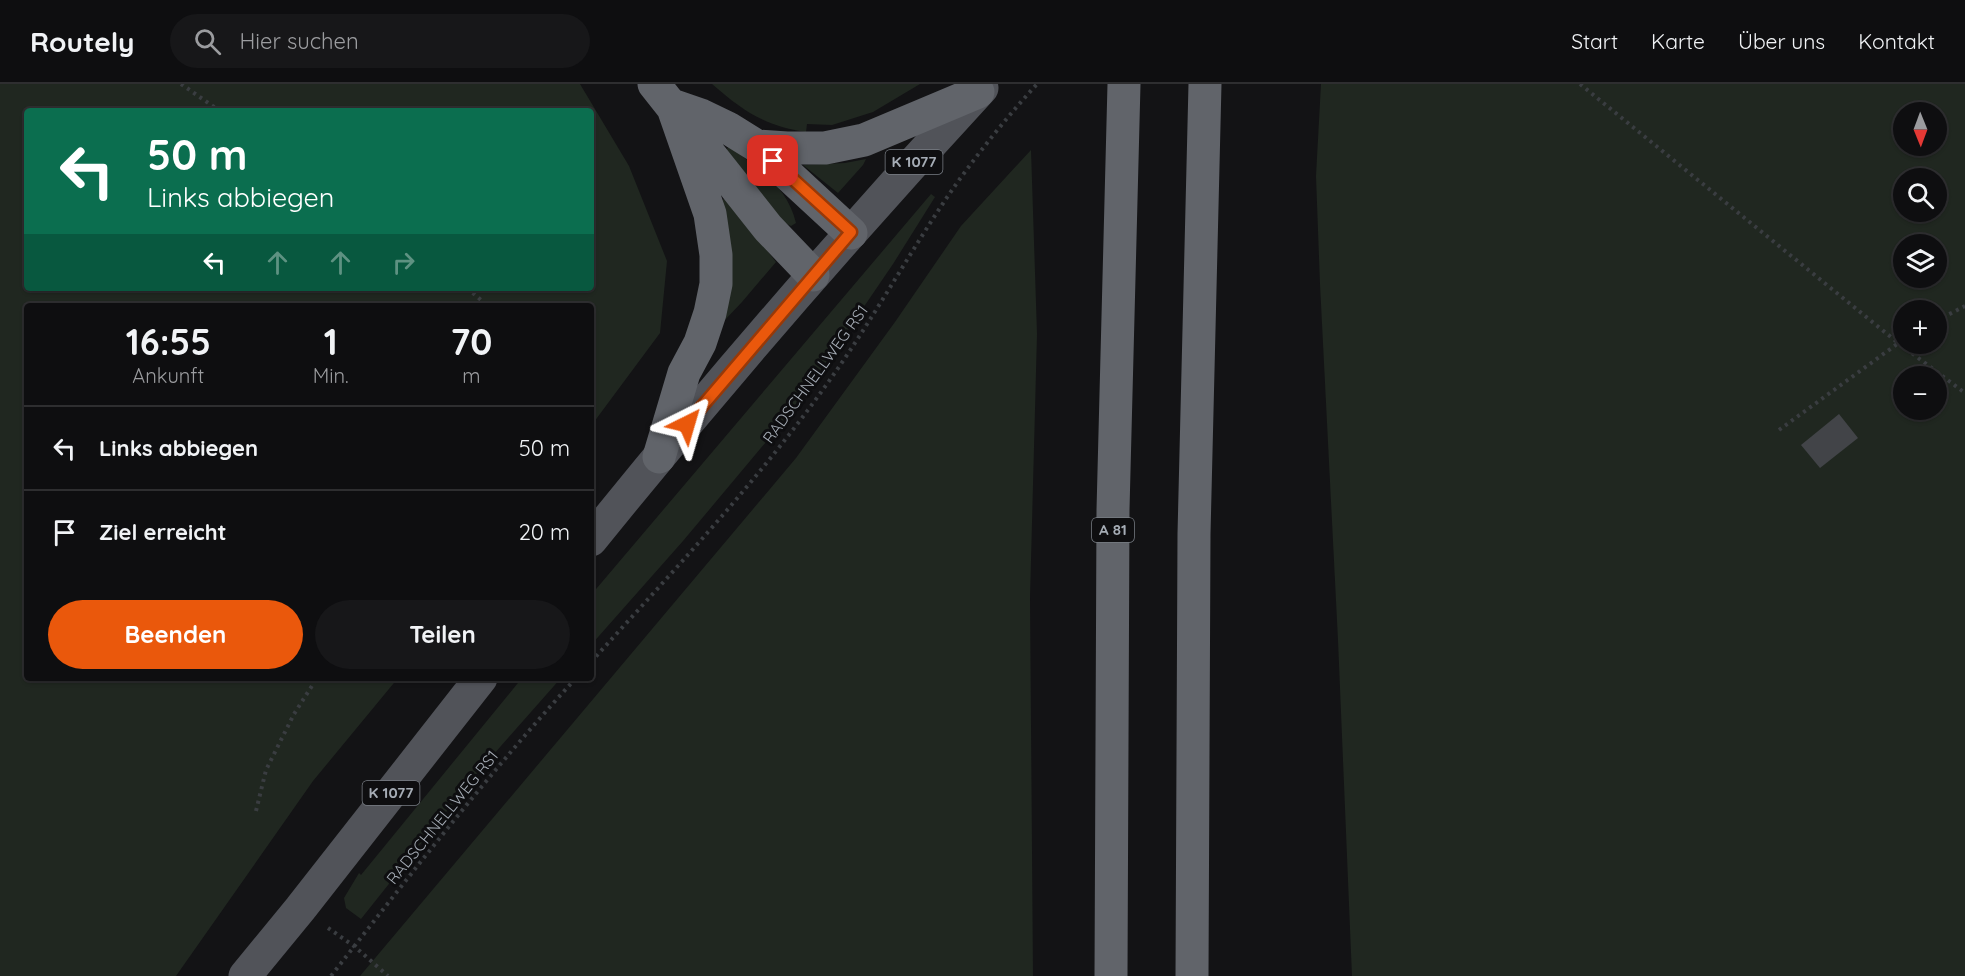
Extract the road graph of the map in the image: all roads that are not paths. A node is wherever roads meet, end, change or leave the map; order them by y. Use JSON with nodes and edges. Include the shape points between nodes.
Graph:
{"nodes":[{"id":1,"x":1124,"y":84,"type":"edge"},
{"id":2,"x":1205,"y":84,"type":"edge"},
{"id":3,"x":982,"y":88,"type":"edge"},
{"id":4,"x":663,"y":95,"type":"edge"},
{"id":5,"x":757,"y":146,"type":"junction"},
{"id":6,"x":851,"y":232,"type":"junction"},
{"id":7,"x":813,"y":275,"type":"junction"},
{"id":8,"x":658,"y":457,"type":"junction"},
{"id":9,"x":594,"y":536,"type":"edge"},
{"id":10,"x":479,"y":681,"type":"edge"},
{"id":11,"x":245,"y":976,"type":"edge"},
{"id":12,"x":1111,"y":976,"type":"edge"},
{"id":13,"x":1192,"y":976,"type":"edge"}],
"edges":[{"from":1,"to":12,"type":"highway","number":"A 81","via":[[1113,499]]},
{"from":2,"to":13,"type":"highway","via":[[1194,534]]},
{"from":3,"to":5,"type":"highway","via":[[864,140],[825,148]]},
{"from":3,"to":6,"type":"main road","number":"K 1077"},
{"from":4,"to":5,"type":"highway"},
{"from":4,"to":7,"type":"highway","via":[[768,228]]},
{"from":4,"to":8,"type":"highway","via":[[710,214],[716,284],[710,313],[684,373]]},
{"from":5,"to":6,"type":"highway"},
{"from":6,"to":7,"type":"main road","number":"K 1077"},
{"from":7,"to":8,"type":"main road","number":"K 1077"},
{"from":8,"to":9,"type":"main road","number":"K 1077"},
{"from":10,"to":11,"type":"main road","number":"K 1077"}]}
